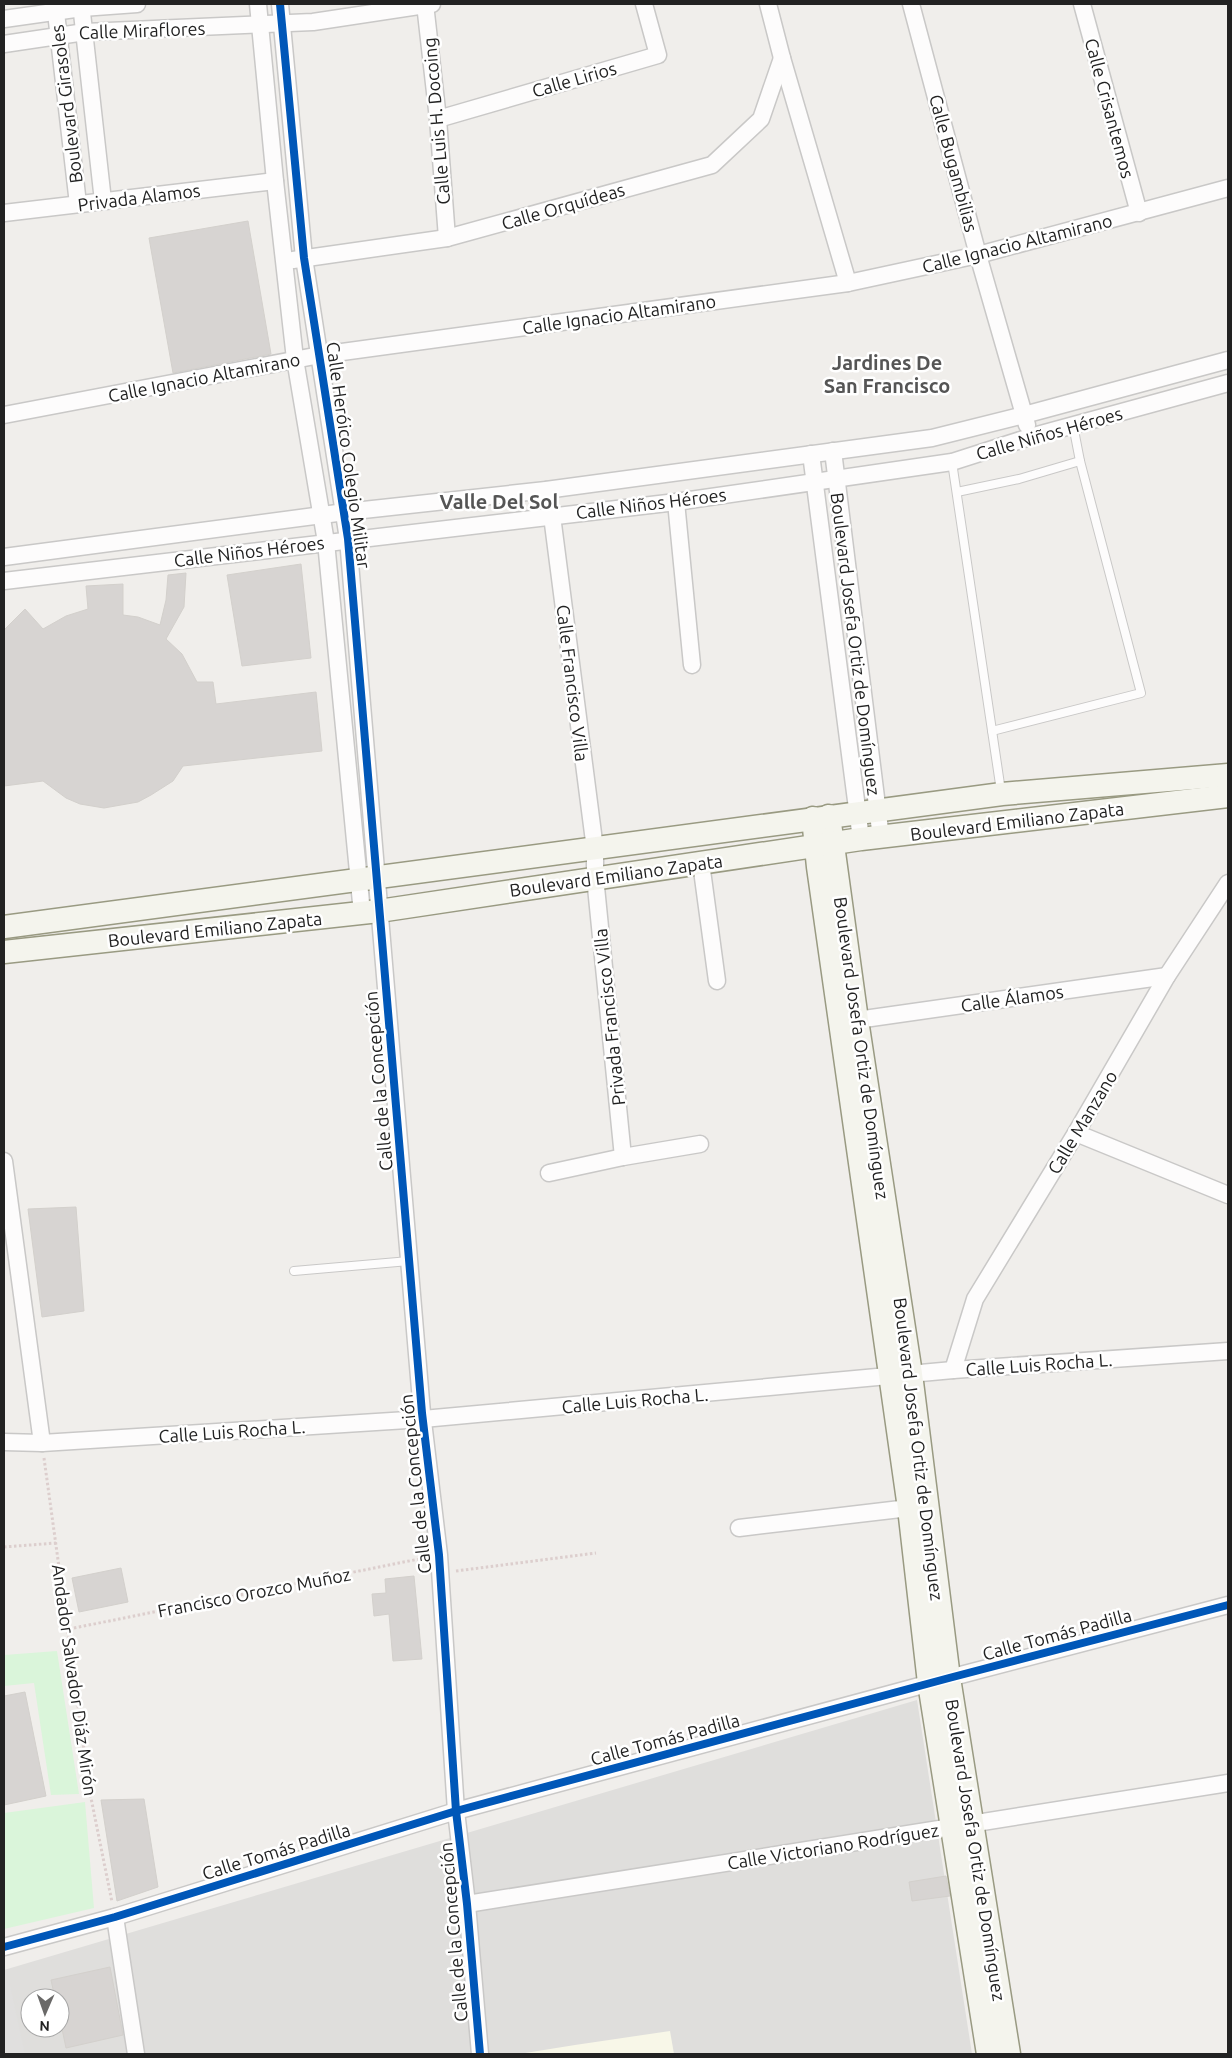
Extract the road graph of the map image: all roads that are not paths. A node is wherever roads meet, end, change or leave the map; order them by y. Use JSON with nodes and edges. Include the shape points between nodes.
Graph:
{"nodes":[{"id":1,"x":137,"y":4,"type":"edge"},
{"id":2,"x":258,"y":4,"type":"edge"},
{"id":3,"x":280,"y":4,"type":"edge"},
{"id":4,"x":427,"y":4,"type":"edge"},
{"id":5,"x":644,"y":4,"type":"edge"},
{"id":6,"x":768,"y":4,"type":"edge"},
{"id":7,"x":911,"y":4,"type":"edge"},
{"id":8,"x":1082,"y":4,"type":"edge"},
{"id":9,"x":82,"y":6,"type":"edge"},
{"id":10,"x":55,"y":7,"type":"edge"},
{"id":11,"x":4,"y":19,"type":"edge"},
{"id":12,"x":282,"y":24,"type":"junction"},
{"id":13,"x":260,"y":25,"type":"junction"},
{"id":14,"x":85,"y":32,"type":"junction"},
{"id":15,"x":58,"y":34,"type":"junction"},
{"id":16,"x":4,"y":44,"type":"edge"},
{"id":17,"x":782,"y":58,"type":"junction"},
{"id":18,"x":438,"y":119,"type":"junction"},
{"id":19,"x":274,"y":181,"type":"junction"},
{"id":20,"x":1228,"y":188,"type":"edge"},
{"id":21,"x":103,"y":201,"type":"junction"},
{"id":22,"x":78,"y":204,"type":"junction"},
{"id":23,"x":4,"y":212,"type":"edge"},
{"id":24,"x":1139,"y":212,"type":"junction"},
{"id":25,"x":447,"y":238,"type":"junction"},
{"id":26,"x":978,"y":255,"type":"junction"},
{"id":27,"x":304,"y":258,"type":"junction"},
{"id":28,"x":283,"y":262,"type":"junction"},
{"id":29,"x":848,"y":283,"type":"junction"},
{"id":30,"x":320,"y":355,"type":"junction"},
{"id":31,"x":295,"y":359,"type":"junction"},
{"id":32,"x":1228,"y":360,"type":"edge"},
{"id":33,"x":1228,"y":383,"type":"edge"},
{"id":34,"x":4,"y":415,"type":"edge"},
{"id":35,"x":1024,"y":415,"type":"junction"},
{"id":36,"x":1072,"y":425,"type":"junction"},
{"id":37,"x":1030,"y":437,"type":"junction"},
{"id":38,"x":833,"y":451,"type":"junction"},
{"id":39,"x":811,"y":454,"type":"junction"},
{"id":40,"x":1080,"y":461,"type":"junction"},
{"id":41,"x":952,"y":462,"type":"junction"},
{"id":42,"x":835,"y":478,"type":"junction"},
{"id":43,"x":814,"y":480,"type":"junction"},
{"id":44,"x":546,"y":490,"type":"junction"},
{"id":45,"x":957,"y":492,"type":"junction"},
{"id":46,"x":676,"y":502,"type":"junction"},
{"id":47,"x":345,"y":512,"type":"junction"},
{"id":48,"x":322,"y":515,"type":"junction"},
{"id":49,"x":552,"y":516,"type":"junction"},
{"id":50,"x":348,"y":539,"type":"junction"},
{"id":51,"x":326,"y":542,"type":"junction"},
{"id":52,"x":4,"y":557,"type":"edge"},
{"id":53,"x":4,"y":581,"type":"edge"},
{"id":54,"x":692,"y":665,"type":"dead end"},
{"id":55,"x":992,"y":731,"type":"junction"},
{"id":56,"x":1228,"y":774,"type":"edge"},
{"id":57,"x":1002,"y":794,"type":"junction"},
{"id":58,"x":1228,"y":796,"type":"edge"},
{"id":59,"x":868,"y":811,"type":"junction"},
{"id":60,"x":821,"y":817,"type":"junction"},
{"id":61,"x":871,"y":838,"type":"junction"},
{"id":62,"x":825,"y":844,"type":"junction"},
{"id":63,"x":595,"y":849,"type":"junction"},
{"id":64,"x":701,"y":863,"type":"junction"},
{"id":65,"x":595,"y":877,"type":"junction"},
{"id":66,"x":368,"y":878,"type":"junction"},
{"id":67,"x":1228,"y":883,"type":"edge"},
{"id":68,"x":370,"y":912,"type":"junction"},
{"id":69,"x":4,"y":927,"type":"edge"},
{"id":70,"x":4,"y":952,"type":"edge"},
{"id":71,"x":1167,"y":976,"type":"junction"},
{"id":72,"x":717,"y":980,"type":"dead end"},
{"id":73,"x":857,"y":1020,"type":"junction"},
{"id":74,"x":1076,"y":1133,"type":"junction"},
{"id":75,"x":700,"y":1144,"type":"dead end"},
{"id":76,"x":623,"y":1157,"type":"junction"},
{"id":77,"x":4,"y":1161,"type":"edge"},
{"id":78,"x":550,"y":1173,"type":"dead end"},
{"id":79,"x":1228,"y":1195,"type":"edge"},
{"id":80,"x":409,"y":1261,"type":"junction"},
{"id":81,"x":294,"y":1271,"type":"dead end"},
{"id":82,"x":1228,"y":1351,"type":"edge"},
{"id":83,"x":953,"y":1370,"type":"junction"},
{"id":84,"x":901,"y":1375,"type":"junction"},
{"id":85,"x":422,"y":1419,"type":"junction"},
{"id":86,"x":4,"y":1442,"type":"edge"},
{"id":87,"x":42,"y":1443,"type":"junction"},
{"id":88,"x":909,"y":1508,"type":"junction"},
{"id":89,"x":738,"y":1528,"type":"dead end"},
{"id":90,"x":1228,"y":1605,"type":"edge"},
{"id":91,"x":939,"y":1681,"type":"junction"},
{"id":92,"x":1228,"y":1783,"type":"edge"},
{"id":93,"x":456,"y":1811,"type":"junction"},
{"id":94,"x":962,"y":1825,"type":"junction"},
{"id":95,"x":467,"y":1904,"type":"junction"},
{"id":96,"x":114,"y":1917,"type":"junction"},
{"id":97,"x":4,"y":1947,"type":"edge"},
{"id":98,"x":136,"y":2054,"type":"edge"},
{"id":99,"x":480,"y":2054,"type":"edge"},
{"id":100,"x":988,"y":2054,"type":"edge"},
{"id":101,"x":1008,"y":2054,"type":"edge"}],
"edges":[{"from":1,"to":9,"type":"street","name":"Calle Miraflores"},
{"from":2,"to":13,"type":"street","name":"Calle Heróico Colegio Militar"},
{"from":3,"to":12,"type":"street","name":"Calle Heróico Colegio Militar"},
{"from":4,"to":12,"type":"street","name":"Calle Miraflores"},
{"from":4,"to":18,"type":"street","name":"Calle Luis H. Docoing"},
{"from":5,"to":18,"type":"street","name":"Calle Lirios","via":[[658,55]]},
{"from":6,"to":17,"type":"street"},
{"from":7,"to":26,"type":"street","name":"Calle Bugambilias"},
{"from":8,"to":24,"type":"street","name":"Calle Crisantemos"},
{"from":9,"to":10,"type":"street","name":"Calle Miraflores"},
{"from":9,"to":14,"type":"street","name":"Boulevard Girasoles"},
{"from":10,"to":11,"type":"street","name":"Calle Miraflores"},
{"from":10,"to":15,"type":"street","name":"Boulevard Girasoles"},
{"from":12,"to":13,"type":"street","name":"Calle Miraflores"},
{"from":12,"to":27,"type":"street","name":"Calle Heróico Colegio Militar"},
{"from":13,"to":14,"type":"street","name":"Calle Miraflores"},
{"from":13,"to":19,"type":"street","name":"Calle Heróico Colegio Militar"},
{"from":14,"to":15,"type":"street","name":"Calle Miraflores"},
{"from":14,"to":21,"type":"street","name":"Boulevard Girasoles"},
{"from":15,"to":16,"type":"street","name":"Calle Miraflores"},
{"from":15,"to":22,"type":"street","name":"Boulevard Girasoles"},
{"from":17,"to":25,"type":"street","name":"Calle Orquídeas","via":[[761,119],[712,164]]},
{"from":17,"to":29,"type":"street"},
{"from":18,"to":25,"type":"street","name":"Calle Luis H. Docoing"},
{"from":19,"to":21,"type":"street","name":"Privada Alamos"},
{"from":19,"to":28,"type":"street","name":"Calle Heróico Colegio Militar"},
{"from":20,"to":24,"type":"street","name":"Calle Ignacio Altamirano"},
{"from":21,"to":22,"type":"street","name":"Privada Alamos"},
{"from":22,"to":23,"type":"street","name":"Privada Alamos"},
{"from":24,"to":26,"type":"street","name":"Calle Ignacio Altamirano"},
{"from":25,"to":27,"type":"street","name":"Calle Orquídeas"},
{"from":26,"to":29,"type":"street","name":"Calle Ignacio Altamirano"},
{"from":26,"to":35,"type":"street","name":"Calle Bugambilias"},
{"from":27,"to":28,"type":"street","name":"Calle Orquídeas"},
{"from":27,"to":30,"type":"street","name":"Calle Heróico Colegio Militar"},
{"from":28,"to":31,"type":"street","name":"Calle Heróico Colegio Militar"},
{"from":29,"to":30,"type":"street","name":"Calle Ignacio Altamirano"},
{"from":30,"to":31,"type":"street","name":"Calle Ignacio Altamirano"},
{"from":30,"to":47,"type":"street","name":"Calle Heróico Colegio Militar"},
{"from":31,"to":34,"type":"street","name":"Calle Ignacio Altamirano"},
{"from":31,"to":48,"type":"street","name":"Calle Heróico Colegio Militar"},
{"from":32,"to":35,"type":"street","name":"Calle Niños Héroes"},
{"from":33,"to":36,"type":"street","name":"Calle Niños Héroes"},
{"from":35,"to":37,"type":"street","name":"Calle Bugambilias"},
{"from":35,"to":38,"type":"street","name":"Calle Niños Héroes","via":[[932,438]]},
{"from":36,"to":37,"type":"street","name":"Calle Niños Héroes"},
{"from":36,"to":40,"type":"lane"},
{"from":37,"to":41,"type":"street","name":"Calle Niños Héroes"},
{"from":38,"to":39,"type":"street","name":"Calle Niños Héroes"},
{"from":38,"to":42,"type":"street","name":"Boulevard Josefa Ortiz de Domínguez"},
{"from":39,"to":43,"type":"street","name":"Boulevard Josefa Ortiz de Domínguez"},
{"from":39,"to":44,"type":"street","name":"Calle Niños Héroes"},
{"from":40,"to":45,"type":"lane"},
{"from":40,"to":55,"type":"lane","via":[[1141,693]]},
{"from":41,"to":42,"type":"street","name":"Calle Niños Héroes"},
{"from":41,"to":45,"type":"lane"},
{"from":42,"to":43,"type":"street","name":"Calle Niños Héroes"},
{"from":42,"to":59,"type":"street","name":"Boulevard Josefa Ortiz de Domínguez"},
{"from":43,"to":46,"type":"street","name":"Calle Niños Héroes"},
{"from":43,"to":59,"type":"street","name":"Boulevard Josefa Ortiz de Domínguez"},
{"from":44,"to":47,"type":"street","name":"Calle Niños Héroes"},
{"from":44,"to":49,"type":"street","name":"Calle Francisco Villa"},
{"from":45,"to":55,"type":"lane"},
{"from":46,"to":49,"type":"street","name":"Calle Niños Héroes"},
{"from":46,"to":54,"type":"street"},
{"from":47,"to":48,"type":"street","name":"Calle Niños Héroes"},
{"from":47,"to":50,"type":"street","name":"Calle Heróico Colegio Militar"},
{"from":48,"to":51,"type":"street","name":"Calle Heróico Colegio Militar"},
{"from":48,"to":52,"type":"street","name":"Calle Niños Héroes"},
{"from":49,"to":50,"type":"street","name":"Calle Niños Héroes"},
{"from":49,"to":63,"type":"street","name":"Calle Francisco Villa"},
{"from":50,"to":51,"type":"street","name":"Calle Niños Héroes"},
{"from":50,"to":66,"type":"street","name":"Calle Heróico Colegio Militar"},
{"from":51,"to":53,"type":"street","name":"Calle Niños Héroes"},
{"from":51,"to":66,"type":"street","name":"Calle Heróico Colegio Militar"},
{"from":55,"to":57,"type":"lane"},
{"from":56,"to":57,"type":"street","name":"Boulevard Emiliano Zapata"},
{"from":57,"to":59,"type":"street","name":"Boulevard Emiliano Zapata"},
{"from":58,"to":61,"type":"street","name":"Boulevard Emiliano Zapata"},
{"from":59,"to":60,"type":"street","name":"Boulevard Emiliano Zapata"},
{"from":59,"to":61,"type":"street","name":"Boulevard Josefa Ortiz de Domínguez"},
{"from":60,"to":62,"type":"street"},
{"from":60,"to":63,"type":"street","name":"Boulevard Emiliano Zapata"},
{"from":61,"to":62,"type":"street","name":"Boulevard Emiliano Zapata"},
{"from":62,"to":64,"type":"street","name":"Boulevard Emiliano Zapata"},
{"from":62,"to":73,"type":"street","name":"Boulevard Josefa Ortiz de Domínguez"},
{"from":62,"to":84,"type":"street","name":"Boulevard Josefa Ortiz de Domínguez","via":[[818,867]]},
{"from":63,"to":65,"type":"street","name":"Calle Francisco Villa"},
{"from":63,"to":66,"type":"street","name":"Boulevard Emiliano Zapata"},
{"from":64,"to":65,"type":"street","name":"Boulevard Emiliano Zapata"},
{"from":64,"to":72,"type":"street"},
{"from":65,"to":68,"type":"street","name":"Boulevard Emiliano Zapata"},
{"from":65,"to":76,"type":"street","name":"Privada Francisco Villa"},
{"from":66,"to":68,"type":"street","name":"Calle Heróico Colegio Militar"},
{"from":66,"to":69,"type":"street","name":"Boulevard Emiliano Zapata"},
{"from":67,"to":71,"type":"street","name":"Calle Manzano"},
{"from":68,"to":70,"type":"street","name":"Boulevard Emiliano Zapata"},
{"from":68,"to":80,"type":"street","name":"Calle de la Concepción"},
{"from":71,"to":73,"type":"street","name":"Calle Álamos"},
{"from":71,"to":74,"type":"street","name":"Calle Manzano"},
{"from":73,"to":84,"type":"street","name":"Boulevard Josefa Ortiz de Domínguez"},
{"from":74,"to":79,"type":"street"},
{"from":74,"to":83,"type":"street","name":"Calle Manzano","via":[[975,1299]]},
{"from":75,"to":76,"type":"street"},
{"from":76,"to":78,"type":"street"},
{"from":77,"to":87,"type":"street"},
{"from":80,"to":81,"type":"lane"},
{"from":80,"to":85,"type":"street","name":"Calle de la Concepción"},
{"from":82,"to":83,"type":"street","name":"Calle Luis Rocha L."},
{"from":83,"to":84,"type":"street","name":"Calle Luis Rocha L."},
{"from":84,"to":85,"type":"street","name":"Calle Luis Rocha L."},
{"from":84,"to":88,"type":"street","name":"Boulevard Josefa Ortiz de Domínguez"},
{"from":84,"to":91,"type":"street","name":"Boulevard Josefa Ortiz de Domínguez"},
{"from":85,"to":87,"type":"street","name":"Calle Luis Rocha L."},
{"from":85,"to":93,"type":"street","name":"Calle de la Concepción","via":[[439,1555]]},
{"from":86,"to":87,"type":"street","name":"Calle Luis Rocha L."},
{"from":88,"to":89,"type":"street"},
{"from":88,"to":91,"type":"street","name":"Boulevard Josefa Ortiz de Domínguez"},
{"from":90,"to":91,"type":"street","name":"Calle Tomás Padilla"},
{"from":91,"to":93,"type":"street","name":"Calle Tomás Padilla"},
{"from":91,"to":94,"type":"street","name":"Boulevard Josefa Ortiz de Domínguez"},
{"from":92,"to":94,"type":"street","name":"Calle Victoriano Rodríguez"},
{"from":93,"to":95,"type":"street","name":"Calle de la Concepción"},
{"from":93,"to":96,"type":"street","name":"Calle Tomás Padilla"},
{"from":94,"to":95,"type":"street","name":"Calle Victoriano Rodríguez"},
{"from":94,"to":100,"type":"street","name":"Boulevard Josefa Ortiz de Domínguez"},
{"from":94,"to":101,"type":"street","name":"Boulevard Josefa Ortiz de Domínguez"},
{"from":95,"to":99,"type":"street","name":"Calle de la Concepción"},
{"from":96,"to":97,"type":"street","name":"Calle Tomás Padilla"},
{"from":96,"to":98,"type":"street"}]}
